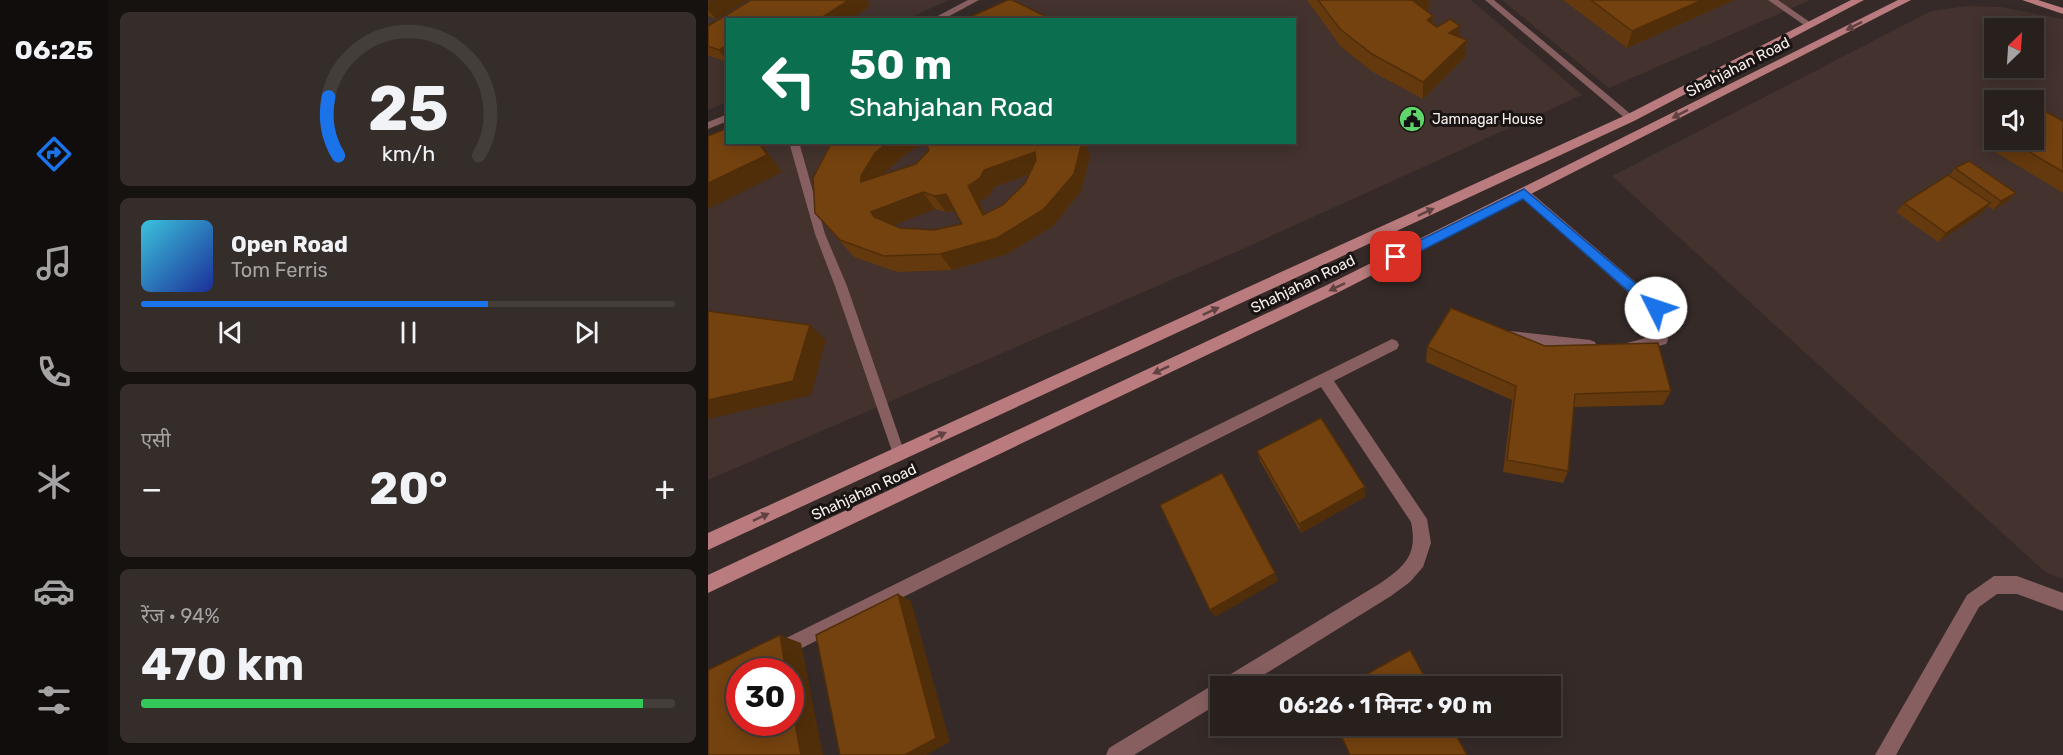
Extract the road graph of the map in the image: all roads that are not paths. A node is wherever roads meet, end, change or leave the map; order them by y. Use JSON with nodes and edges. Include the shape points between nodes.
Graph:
{"nodes":[{"id":1,"x":975,"y":0,"type":"edge"},
{"id":2,"x":1489,"y":0,"type":"edge"},
{"id":3,"x":1772,"y":0,"type":"edge"},
{"id":4,"x":1859,"y":0,"type":"edge"},
{"id":5,"x":1906,"y":0,"type":"edge"},
{"id":6,"x":2027,"y":0,"type":"edge"},
{"id":7,"x":2063,"y":11,"type":"edge"},
{"id":8,"x":938,"y":18,"type":"edge"},
{"id":9,"x":1810,"y":25,"type":"junction"},
{"id":10,"x":726,"y":118,"type":"edge"},
{"id":11,"x":1630,"y":118,"type":"junction"},
{"id":12,"x":708,"y":126,"type":"edge"},
{"id":13,"x":795,"y":144,"type":"edge"},
{"id":14,"x":1524,"y":193,"type":"junction"},
{"id":15,"x":1493,"y":334,"type":"edge"},
{"id":16,"x":1392,"y":345,"type":"dead end"},
{"id":17,"x":1324,"y":379,"type":"junction"},
{"id":18,"x":899,"y":454,"type":"junction"},
{"id":19,"x":708,"y":542,"type":"edge"},
{"id":20,"x":708,"y":584,"type":"edge"},
{"id":21,"x":2063,"y":602,"type":"edge"},
{"id":22,"x":765,"y":658,"type":"edge"},
{"id":23,"x":1245,"y":676,"type":"edge"},
{"id":24,"x":1210,"y":698,"type":"edge"},
{"id":25,"x":1116,"y":755,"type":"edge"},
{"id":26,"x":1885,"y":755,"type":"edge"}],
"edges":[{"from":1,"to":8,"type":"lane"},
{"from":2,"to":11,"type":"lane"},
{"from":3,"to":9,"type":"lane"},
{"from":4,"to":9,"type":"main road","name":"Shahjahan Road"},
{"from":5,"to":14,"type":"main road","name":"Shahjahan Road","one_way":true},
{"from":6,"to":7,"type":"main road"},
{"from":9,"to":11,"type":"main road","name":"Shahjahan Road"},
{"from":10,"to":12,"type":"lane"},
{"from":18,"to":11,"type":"main road","name":"Shahjahan Road","one_way":true},
{"from":13,"to":18,"type":"lane","via":[[820,234]]},
{"from":14,"to":15,"type":"street","via":[[1656,308],[1661,340],[1639,347],[1575,346]]},
{"from":14,"to":20,"type":"main road","name":"Shahjahan Road","one_way":true,"via":[[1332,289]]},
{"from":16,"to":17,"type":"street"},
{"from":17,"to":22,"type":"street"},
{"from":17,"to":23,"type":"street","via":[[1419,519],[1424,536],[1419,555],[1409,573],[1385,590]]},
{"from":19,"to":18,"type":"main road","name":"Shahjahan Road","one_way":true},
{"from":21,"to":26,"type":"street","via":[[2017,585],[1994,585],[1973,601]]},
{"from":24,"to":25,"type":"street"}]}
